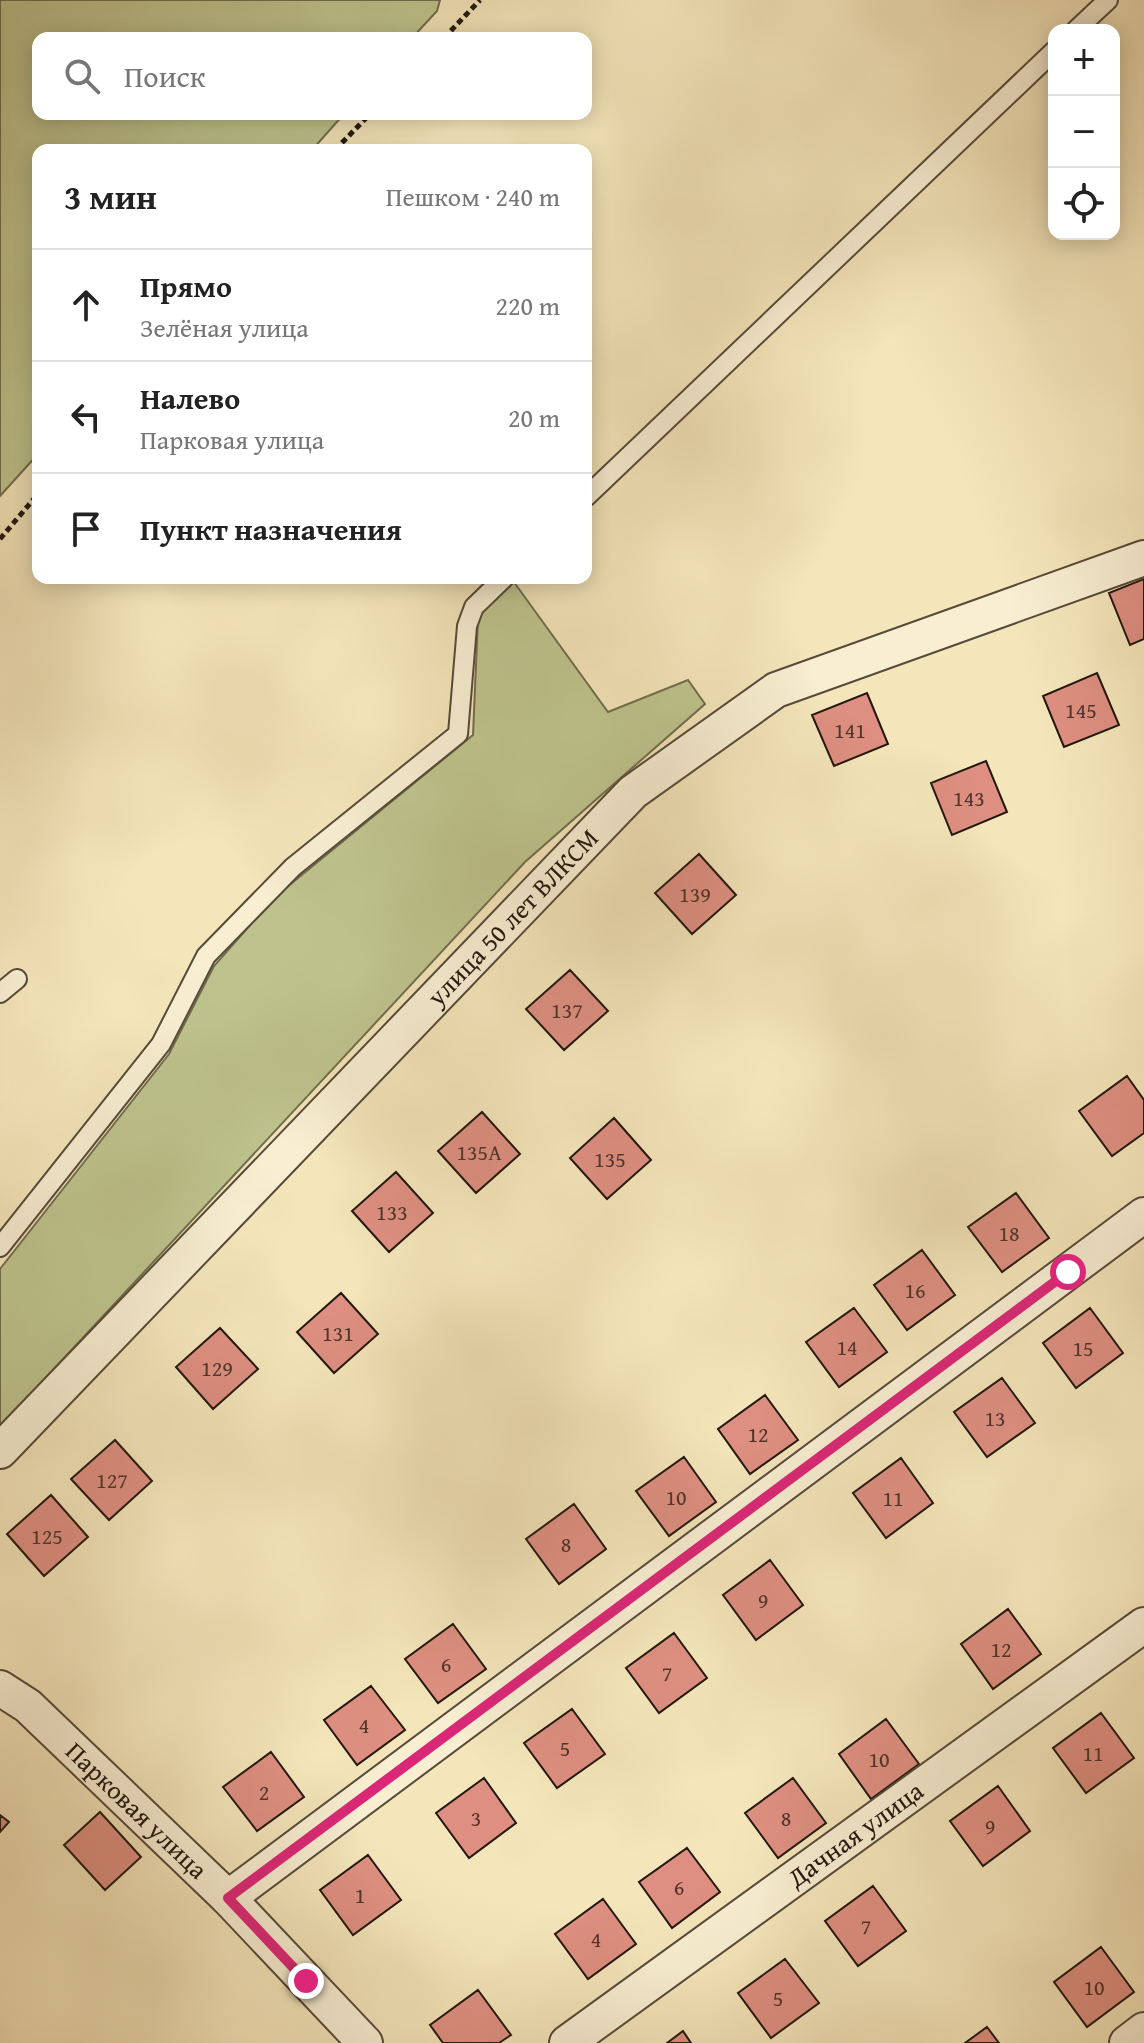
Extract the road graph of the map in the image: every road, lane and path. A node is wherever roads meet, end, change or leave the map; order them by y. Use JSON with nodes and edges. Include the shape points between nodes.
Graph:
{"nodes":[{"id":1,"x":480,"y":0,"type":"edge"},
{"id":2,"x":1108,"y":0,"type":"edge"},
{"id":3,"x":1082,"y":24,"type":"edge"},
{"id":4,"x":450,"y":32,"type":"edge"},
{"id":5,"x":1048,"y":57,"type":"edge"},
{"id":6,"x":364,"y":120,"type":"edge"},
{"id":7,"x":341,"y":144,"type":"edge"},
{"id":8,"x":592,"y":491,"type":"edge"},
{"id":9,"x":32,"y":501,"type":"edge"},
{"id":10,"x":0,"y":539,"type":"edge"},
{"id":11,"x":1144,"y":558,"type":"edge"},
{"id":12,"x":498,"y":584,"type":"edge"},
{"id":13,"x":17,"y":979,"type":"dead end"},
{"id":14,"x":0,"y":993,"type":"edge"},
{"id":15,"x":1144,"y":1215,"type":"edge"},
{"id":16,"x":0,"y":1247,"type":"edge"},
{"id":17,"x":0,"y":1451,"type":"edge"},
{"id":18,"x":1144,"y":1625,"type":"edge"},
{"id":19,"x":0,"y":1688,"type":"edge"},
{"id":20,"x":228,"y":1898,"type":"junction"},
{"id":21,"x":1144,"y":2030,"type":"edge"},
{"id":22,"x":365,"y":2043,"type":"edge"},
{"id":23,"x":567,"y":2043,"type":"edge"},
{"id":24,"x":1127,"y":2043,"type":"edge"}],
"edges":[{"from":1,"to":4,"type":"path"},
{"from":2,"to":3,"type":"lane"},
{"from":5,"to":8,"type":"lane"},
{"from":6,"to":7,"type":"path"},
{"from":9,"to":10,"type":"path"},
{"from":11,"to":17,"type":"street","name":"улица 50 лет ВЛКСМ","via":[[776,690],[633,792]]},
{"from":12,"to":16,"type":"lane","via":[[474,607],[467,626],[458,734],[293,867],[206,956],[161,1044]]},
{"from":13,"to":14,"type":"lane"},
{"from":15,"to":20,"type":"street"},
{"from":18,"to":23,"type":"street","name":"Дачная улица"},
{"from":19,"to":20,"type":"street","name":"Парковая улица","via":[[28,1706]]},
{"from":20,"to":22,"type":"street","name":"Парковая улица"},
{"from":21,"to":24,"type":"street"}]}
